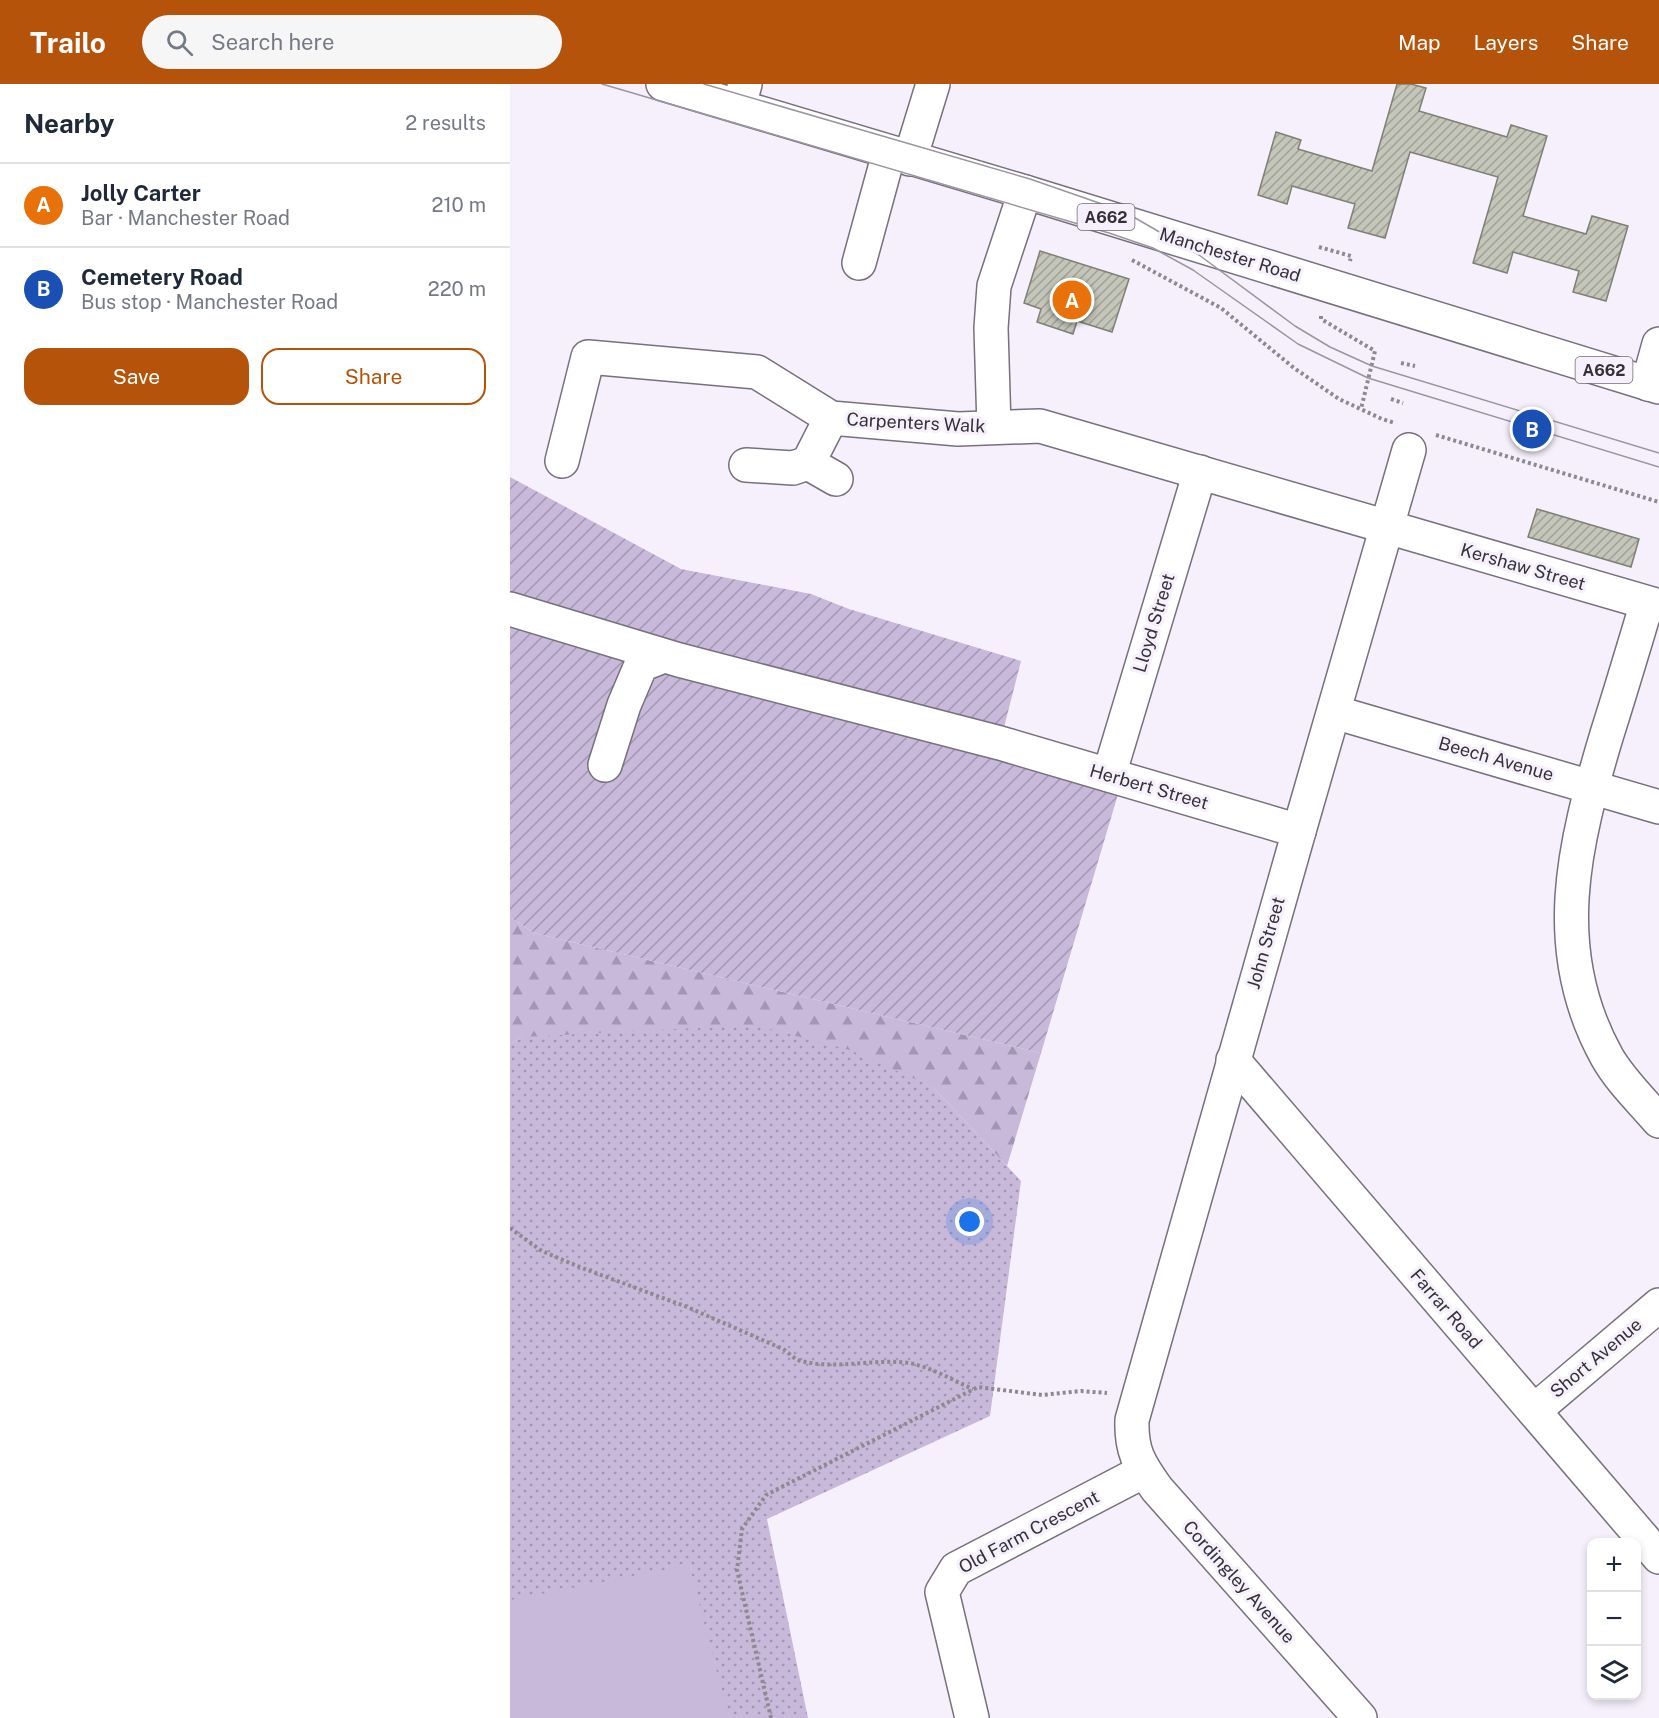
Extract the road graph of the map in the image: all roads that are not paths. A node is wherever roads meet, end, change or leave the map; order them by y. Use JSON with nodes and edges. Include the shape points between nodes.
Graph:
{"nodes":[{"id":1,"x":663,"y":84,"type":"edge"},
{"id":2,"x":933,"y":84,"type":"edge"},
{"id":3,"x":742,"y":95,"type":"edge"},
{"id":4,"x":899,"y":156,"type":"junction"},
{"id":5,"x":1025,"y":192,"type":"junction"},
{"id":6,"x":859,"y":263,"type":"dead end"},
{"id":7,"x":1659,"y":344,"type":"edge"},
{"id":8,"x":1654,"y":386,"type":"edge"},
{"id":9,"x":831,"y":418,"type":"junction"},
{"id":10,"x":994,"y":427,"type":"junction"},
{"id":11,"x":1412,"y":436,"type":"road end"},
{"id":12,"x":562,"y":461,"type":"dead end"},
{"id":13,"x":808,"y":463,"type":"junction"},
{"id":14,"x":746,"y":465,"type":"dead end"},
{"id":15,"x":1200,"y":472,"type":"junction"},
{"id":16,"x":836,"y":479,"type":"dead end"},
{"id":17,"x":1387,"y":527,"type":"junction"},
{"id":18,"x":1653,"y":604,"type":"edge"},
{"id":19,"x":510,"y":609,"type":"edge"},
{"id":20,"x":664,"y":656,"type":"junction"},
{"id":21,"x":1334,"y":712,"type":"junction"},
{"id":22,"x":605,"y":765,"type":"dead end"},
{"id":23,"x":1109,"y":775,"type":"junction"},
{"id":24,"x":1591,"y":787,"type":"junction"},
{"id":25,"x":1659,"y":807,"type":"edge"},
{"id":26,"x":1299,"y":831,"type":"junction"},
{"id":27,"x":1233,"y":1060,"type":"junction"},
{"id":28,"x":1659,"y":1120,"type":"edge"},
{"id":29,"x":1659,"y":1305,"type":"edge"},
{"id":30,"x":1534,"y":1411,"type":"junction"},
{"id":31,"x":1132,"y":1438,"type":"joint"},
{"id":32,"x":1144,"y":1470,"type":"junction"},
{"id":33,"x":1659,"y":1557,"type":"edge"},
{"id":34,"x":972,"y":1718,"type":"edge"},
{"id":35,"x":1360,"y":1718,"type":"edge"}],
"edges":[{"from":1,"to":3,"type":"street","name":"Manchester Road","number":"A662"},
{"from":2,"to":4,"type":"street"},
{"from":3,"to":4,"type":"street","name":"Manchester Road","number":"A662"},
{"from":4,"to":5,"type":"street","name":"Manchester Road","number":"A662"},
{"from":4,"to":6,"type":"street"},
{"from":5,"to":8,"type":"street","name":"Manchester Road","number":"A662"},
{"from":5,"to":10,"type":"street","via":[[994,286]]},
{"from":7,"to":8,"type":"street"},
{"from":9,"to":10,"type":"street","name":"Carpenters Walk","via":[[958,429]]},
{"from":9,"to":12,"type":"street","name":"Carpenters Walk","via":[[757,372],[588,357]]},
{"from":9,"to":13,"type":"street"},
{"from":10,"to":15,"type":"street","name":"Carpenters Walk","via":[[1040,426]]},
{"from":11,"to":17,"type":"street","name":"John Street"},
{"from":13,"to":14,"type":"street","via":[[794,468]]},
{"from":13,"to":16,"type":"street"},
{"from":15,"to":17,"type":"street","name":"Carpenters Walk"},
{"from":15,"to":23,"type":"street","name":"Lloyd Street"},
{"from":17,"to":18,"type":"street","name":"Kershaw Street"},
{"from":17,"to":21,"type":"street","name":"John Street"},
{"from":18,"to":24,"type":"street"},
{"from":19,"to":20,"type":"street","name":"Herbert Street"},
{"from":20,"to":22,"type":"street","via":[[641,665]]},
{"from":20,"to":23,"type":"street","name":"Herbert Street"},
{"from":21,"to":24,"type":"street","name":"Beech Avenue"},
{"from":21,"to":26,"type":"street","name":"John Street"},
{"from":23,"to":26,"type":"street","name":"Herbert Street"},
{"from":24,"to":25,"type":"street","name":"Beech Avenue"},
{"from":24,"to":28,"type":"street","via":[[1579,837],[1571,901],[1576,972],[1607,1057]]},
{"from":26,"to":27,"type":"street","name":"John Street"},
{"from":27,"to":30,"type":"street","name":"Farrar Road"},
{"from":27,"to":31,"type":"street","name":"John Street","via":[[1136,1400]]},
{"from":29,"to":30,"type":"street","name":"Short Avenue"},
{"from":30,"to":33,"type":"street","name":"Farrar Road"},
{"from":31,"to":32,"type":"street","name":"Cordingley Avenue"},
{"from":32,"to":34,"type":"street","name":"Old Farm Crescent","via":[[956,1569],[951,1576],[942,1592]]},
{"from":32,"to":35,"type":"street","name":"Cordingley Avenue"}]}
